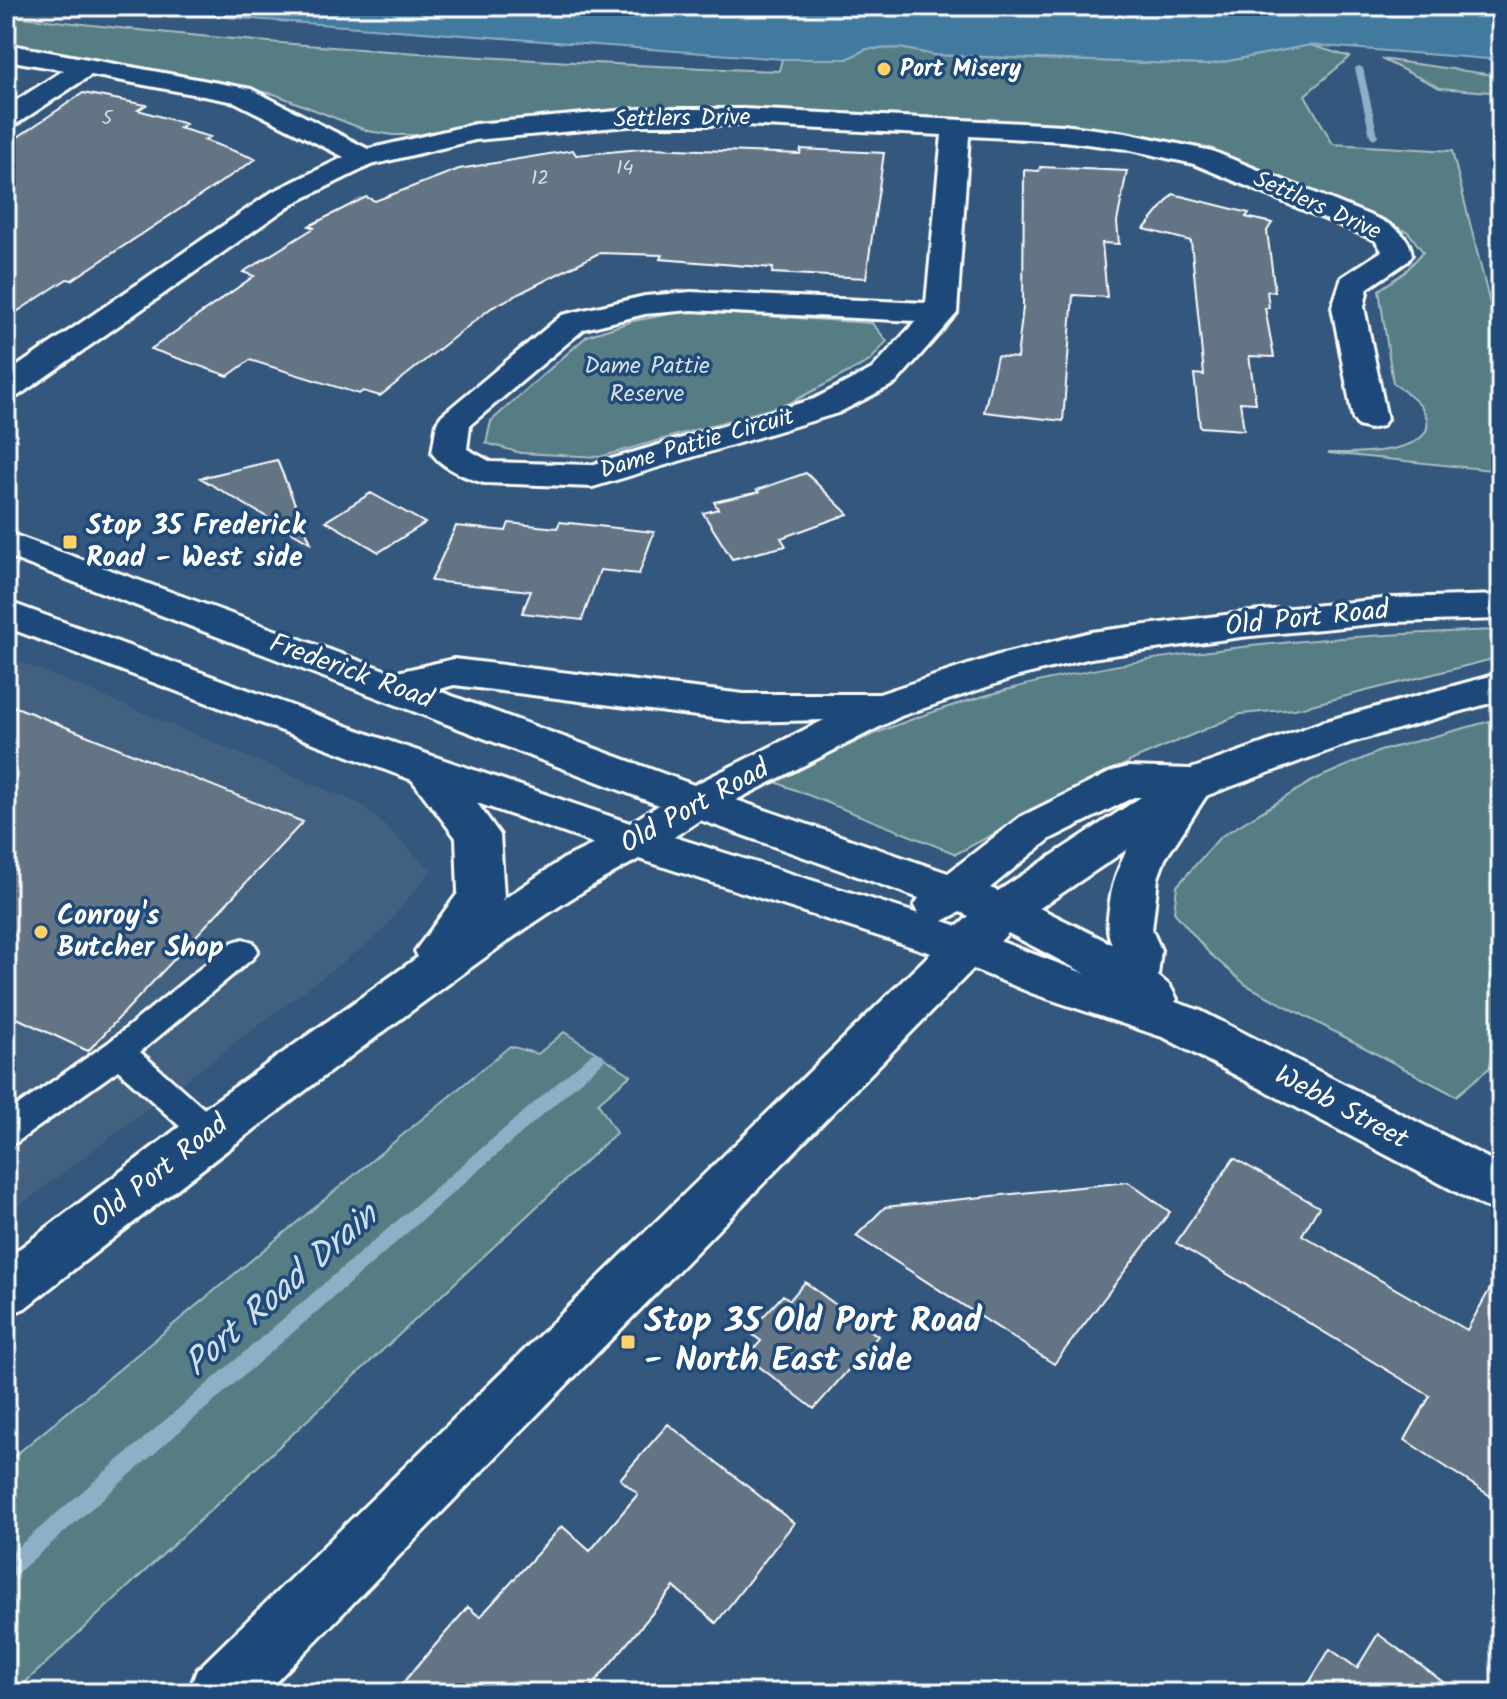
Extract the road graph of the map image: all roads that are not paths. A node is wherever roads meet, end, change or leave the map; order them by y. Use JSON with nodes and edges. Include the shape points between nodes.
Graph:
{"nodes":[{"id":1,"x":6,"y":52,"type":"edge"},
{"id":2,"x":85,"y":68,"type":"junction"},
{"id":3,"x":6,"y":119,"type":"edge"},
{"id":4,"x":956,"y":129,"type":"junction"},
{"id":5,"x":362,"y":159,"type":"junction"},
{"id":6,"x":941,"y":313,"type":"junction"},
{"id":7,"x":6,"y":389,"type":"edge"},
{"id":8,"x":1370,"y":419,"type":"dead end"},
{"id":9,"x":6,"y":543,"type":"edge"},
{"id":10,"x":1501,"y":607,"type":"edge"},
{"id":11,"x":6,"y":613,"type":"edge"},
{"id":12,"x":1501,"y":686,"type":"edge"},
{"id":13,"x":392,"y":687,"type":"junction"},
{"id":14,"x":887,"y":706,"type":"junction"},
{"id":15,"x":428,"y":772,"type":"junction"},
{"id":16,"x":1193,"y":784,"type":"junction"},
{"id":17,"x":696,"y":802,"type":"junction"},
{"id":18,"x":632,"y":843,"type":"junction"},
{"id":19,"x":954,"y":892,"type":"junction"},
{"id":20,"x":984,"y":928,"type":"junction"},
{"id":21,"x":910,"y":929,"type":"junction"},
{"id":22,"x":243,"y":950,"type":"dead end"},
{"id":23,"x":1134,"y":982,"type":"junction"},
{"id":24,"x":406,"y":990,"type":"junction"},
{"id":25,"x":1182,"y":1024,"type":"junction"},
{"id":26,"x":119,"y":1052,"type":"junction"},
{"id":27,"x":6,"y":1132,"type":"edge"},
{"id":28,"x":209,"y":1133,"type":"junction"},
{"id":29,"x":1501,"y":1190,"type":"edge"},
{"id":30,"x":6,"y":1291,"type":"edge"},
{"id":31,"x":220,"y":1693,"type":"edge"}],
"edges":[{"from":1,"to":2,"type":"street"},
{"from":2,"to":3,"type":"street"},
{"from":2,"to":5,"type":"street","via":[[242,95],[341,143]]},
{"from":4,"to":5,"type":"street","name":"Settlers Drive","via":[[639,117],[475,132]]},
{"from":4,"to":6,"type":"street"},
{"from":4,"to":8,"type":"street","name":"Settlers Drive","via":[[1063,133],[1202,157],[1371,226],[1393,240],[1397,255],[1353,284],[1348,307]]},
{"from":5,"to":7,"type":"street","name":"Settlers Drive","via":[[282,198]]},
{"from":6,"to":6,"type":"street","name":"Dame Pattie Circuit","via":[[691,301],[645,305],[573,322],[454,422],[449,453],[484,472],[593,476],[826,406],[884,376]]},
{"from":9,"to":13,"type":"street","name":"Frederick Road"},
{"from":10,"to":14,"type":"street","name":"Old Port Road","via":[[1363,613],[1091,645],[1009,665]]},
{"from":11,"to":15,"type":"street"},
{"from":12,"to":16,"type":"street","via":[[1337,732]]},
{"from":13,"to":14,"type":"street","via":[[454,672],[744,708]]},
{"from":13,"to":17,"type":"street","name":"Frederick Road"},
{"from":14,"to":17,"type":"street","name":"Old Port Road"},
{"from":15,"to":18,"type":"street"},
{"from":15,"to":24,"type":"street","via":[[478,835],[481,897]]},
{"from":16,"to":19,"type":"street","via":[[1128,782],[1035,828]]},
{"from":16,"to":20,"type":"street"},
{"from":16,"to":23,"type":"street","via":[[1144,855],[1136,878],[1129,930],[1138,950]]},
{"from":17,"to":18,"type":"street","name":"Old Port Road"},
{"from":17,"to":19,"type":"street","name":"Frederick Road"},
{"from":18,"to":21,"type":"street"},
{"from":18,"to":24,"type":"street","name":"Old Port Road","via":[[579,871]]},
{"from":19,"to":20,"type":"street","name":"Frederick Road"},
{"from":19,"to":21,"type":"street"},
{"from":20,"to":21,"type":"street"},
{"from":20,"to":23,"type":"street","name":"Webb Street","via":[[1059,934]]},
{"from":20,"to":25,"type":"street","name":"Webb Street","via":[[1051,981]]},
{"from":20,"to":31,"type":"street"},
{"from":22,"to":26,"type":"lane"},
{"from":23,"to":25,"type":"street","name":"Webb Street"},
{"from":24,"to":28,"type":"street","name":"Old Port Road"},
{"from":25,"to":29,"type":"street","name":"Webb Street"},
{"from":26,"to":27,"type":"lane"},
{"from":26,"to":28,"type":"lane"},
{"from":28,"to":30,"type":"street","name":"Old Port Road"}]}
